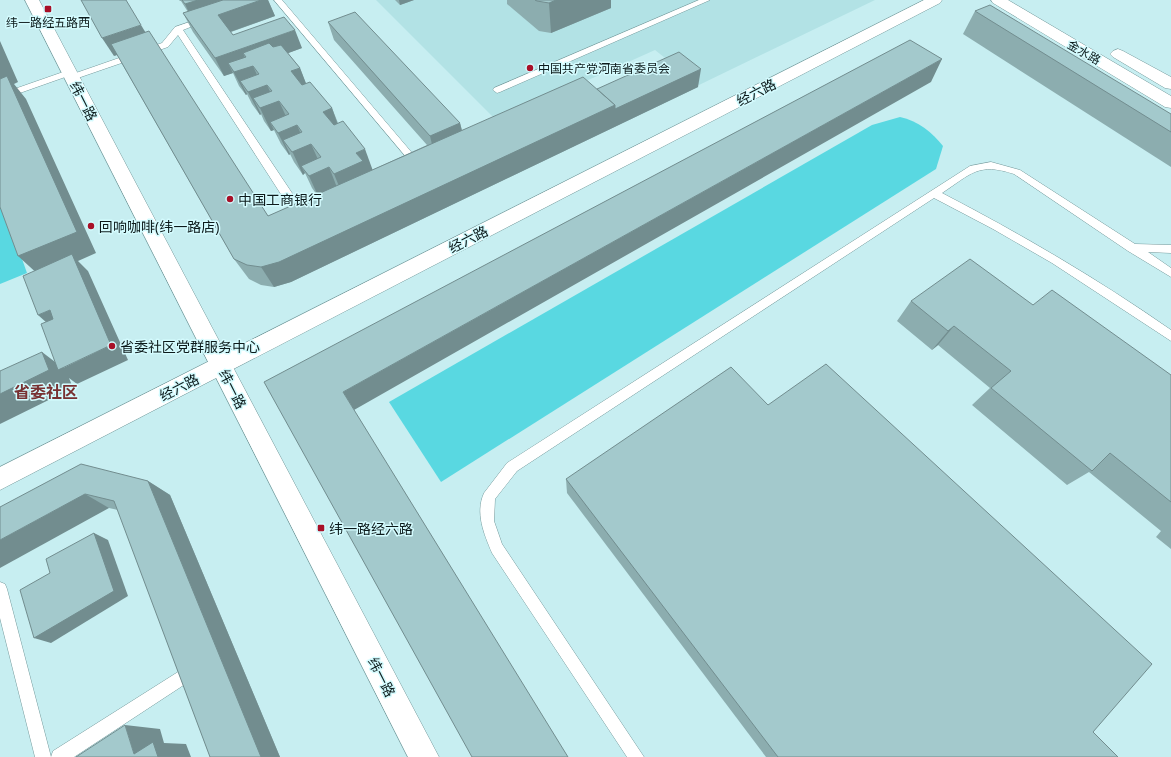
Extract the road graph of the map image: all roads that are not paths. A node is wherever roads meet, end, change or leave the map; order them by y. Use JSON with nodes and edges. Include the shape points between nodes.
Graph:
{"nodes":[{"id":1,"x":32,"y":0,"type":"edge"},
{"id":2,"x":278,"y":0,"type":"edge"},
{"id":3,"x":706,"y":0,"type":"edge"},
{"id":4,"x":935,"y":0,"type":"edge"},
{"id":5,"x":998,"y":0,"type":"edge"},
{"id":6,"x":1025,"y":0,"type":"edge"},
{"id":7,"x":214,"y":17,"type":"edge"},
{"id":8,"x":178,"y":29,"type":"junction"},
{"id":9,"x":1086,"y":36,"type":"dead end"},
{"id":10,"x":1106,"y":47,"type":"dead end"},
{"id":11,"x":70,"y":75,"type":"junction"},
{"id":12,"x":1171,"y":84,"type":"edge"},
{"id":13,"x":497,"y":90,"type":"dead end"},
{"id":14,"x":0,"y":97,"type":"edge"},
{"id":15,"x":1171,"y":103,"type":"edge"},
{"id":16,"x":410,"y":156,"type":"edge"},
{"id":17,"x":935,"y":194,"type":"junction"},
{"id":18,"x":290,"y":199,"type":"dead end"},
{"id":19,"x":1132,"y":248,"type":"junction"},
{"id":20,"x":1171,"y":249,"type":"edge"},
{"id":21,"x":1171,"y":273,"type":"edge"},
{"id":22,"x":1171,"y":336,"type":"edge"},
{"id":23,"x":221,"y":366,"type":"junction"},
{"id":24,"x":0,"y":479,"type":"edge"},
{"id":25,"x":0,"y":589,"type":"edge"},
{"id":26,"x":194,"y":670,"type":"edge"},
{"id":27,"x":43,"y":757,"type":"edge"},
{"id":28,"x":59,"y":757,"type":"edge"},
{"id":29,"x":424,"y":757,"type":"edge"},
{"id":30,"x":636,"y":757,"type":"edge"}],
"edges":[{"from":1,"to":11,"type":"street","name":"纬一路"},
{"from":2,"to":16,"type":"lane"},
{"from":3,"to":13,"type":"lane"},
{"from":4,"to":23,"type":"street","name":"经六路"},
{"from":5,"to":15,"type":"street","name":"金水路"},
{"from":6,"to":9,"type":"street","name":"金水路"},
{"from":7,"to":8,"type":"lane"},
{"from":8,"to":11,"type":"lane","via":[[165,44]]},
{"from":8,"to":18,"type":"lane"},
{"from":10,"to":12,"type":"street","name":"金水路"},
{"from":11,"to":14,"type":"lane"},
{"from":11,"to":23,"type":"street","name":"纬一路"},
{"from":17,"to":19,"type":"lane","via":[[973,168],[986,164],[997,165],[1017,172]]},
{"from":17,"to":22,"type":"lane","via":[[1059,261]]},
{"from":17,"to":30,"type":"lane","via":[[512,467],[489,497],[487,521],[497,548]]},
{"from":19,"to":20,"type":"lane"},
{"from":19,"to":21,"type":"lane"},
{"from":23,"to":24,"type":"street","name":"经六路"},
{"from":23,"to":29,"type":"street","name":"纬一路"},
{"from":25,"to":27,"type":"lane"},
{"from":26,"to":28,"type":"lane"}]}
